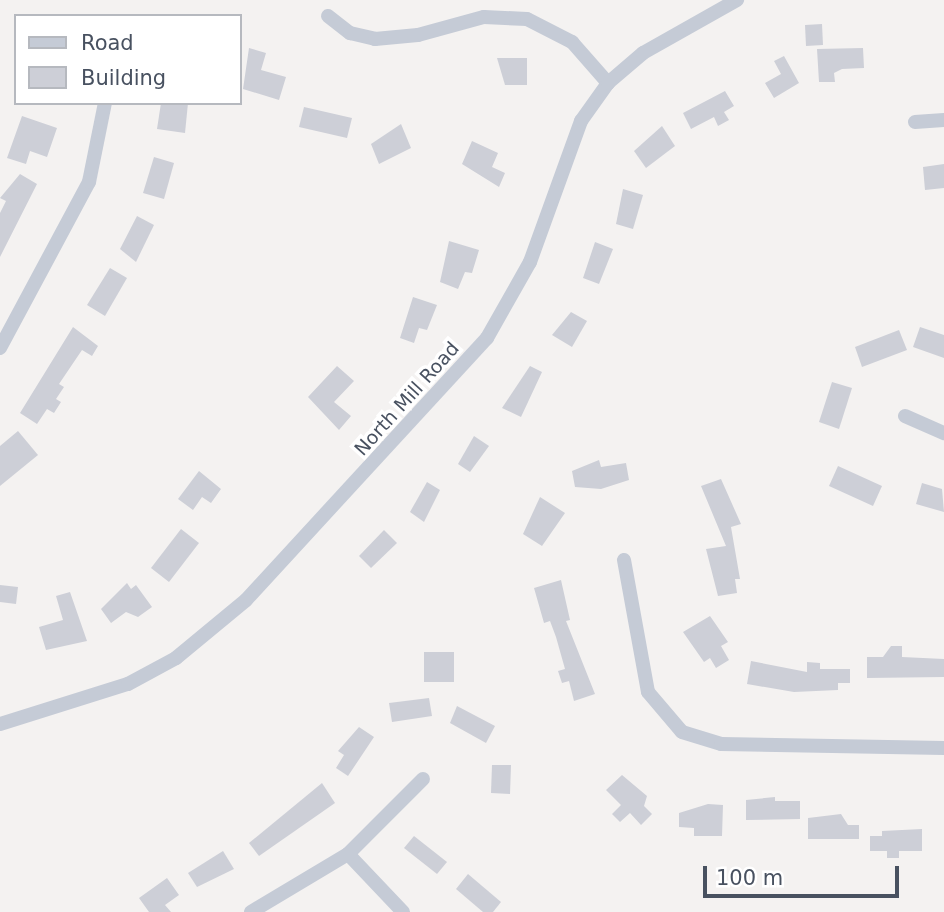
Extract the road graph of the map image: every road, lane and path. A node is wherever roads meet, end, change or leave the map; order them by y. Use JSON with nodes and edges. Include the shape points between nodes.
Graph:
{"nodes":[{"id":1,"x":737,"y":0,"type":"edge"},
{"id":2,"x":328,"y":16,"type":"dead end"},
{"id":3,"x":608,"y":83,"type":"junction"},
{"id":4,"x":105,"y":105,"type":"edge"},
{"id":5,"x":944,"y":120,"type":"edge"},
{"id":6,"x":915,"y":122,"type":"dead end"},
{"id":7,"x":0,"y":348,"type":"edge"},
{"id":8,"x":905,"y":416,"type":"dead end"},
{"id":9,"x":944,"y":433,"type":"edge"},
{"id":10,"x":624,"y":560,"type":"dead end"},
{"id":11,"x":0,"y":724,"type":"edge"},
{"id":12,"x":944,"y":748,"type":"edge"},
{"id":13,"x":423,"y":779,"type":"dead end"},
{"id":14,"x":348,"y":854,"type":"junction"},
{"id":15,"x":251,"y":912,"type":"edge"},
{"id":16,"x":403,"y":912,"type":"edge"}],
"edges":[{"from":1,"to":3,"type":"street","name":"North Mill Road","via":[[643,53]]},
{"from":2,"to":3,"type":"street","via":[[350,33],[375,39],[418,35],[484,17],[527,19],[572,42]]},
{"from":3,"to":11,"type":"street","name":"North Mill Road","via":[[582,121],[530,262],[487,338],[246,600],[176,658],[128,684]]},
{"from":4,"to":7,"type":"street","via":[[89,183]]},
{"from":5,"to":6,"type":"street"},
{"from":8,"to":9,"type":"street"},
{"from":10,"to":12,"type":"street","via":[[644,680],[656,708],[682,732],[721,744]]},
{"from":13,"to":14,"type":"street"},
{"from":14,"to":15,"type":"street"},
{"from":14,"to":16,"type":"street"}]}
